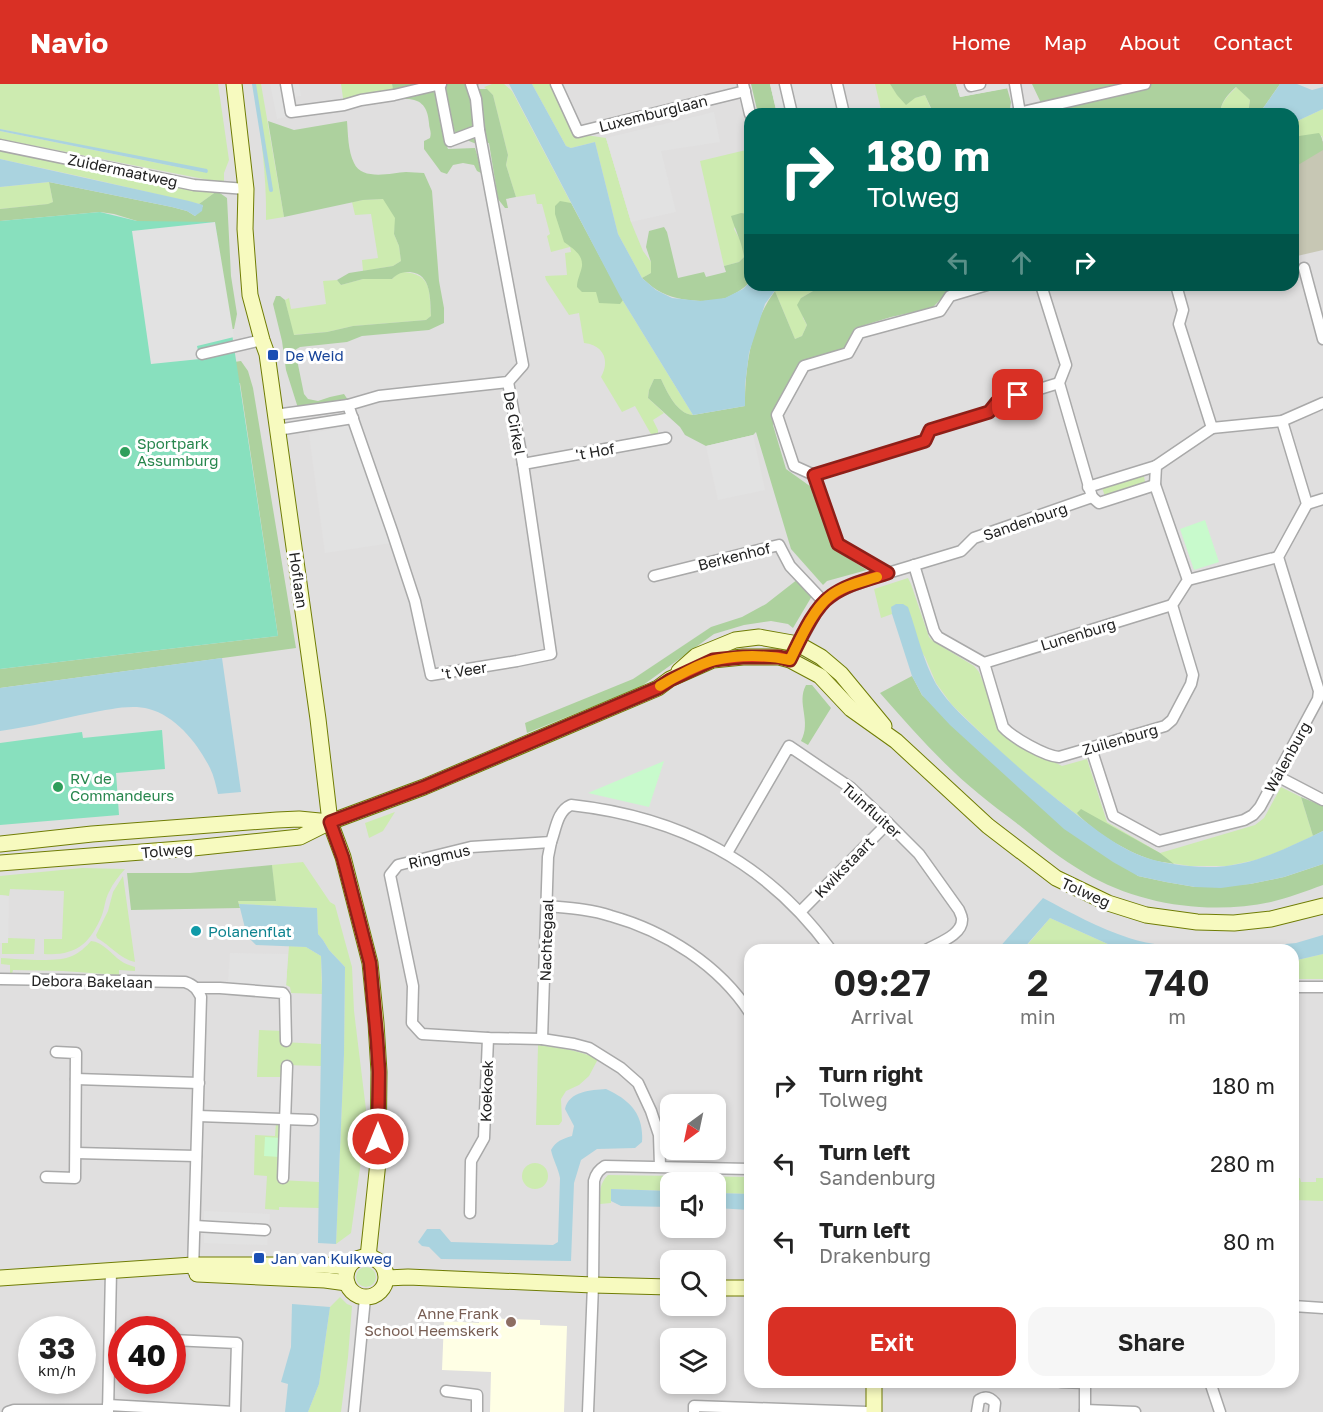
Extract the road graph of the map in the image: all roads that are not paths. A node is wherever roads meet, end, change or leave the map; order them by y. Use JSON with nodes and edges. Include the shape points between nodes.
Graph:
{"nodes":[{"id":1,"x":234,"y":84,"type":"edge"},
{"id":2,"x":286,"y":84,"type":"edge"},
{"id":3,"x":440,"y":84,"type":"edge"},
{"id":4,"x":471,"y":84,"type":"edge"},
{"id":5,"x":556,"y":84,"type":"edge"},
{"id":6,"x":785,"y":84,"type":"edge"},
{"id":7,"x":837,"y":84,"type":"edge"},
{"id":8,"x":970,"y":84,"type":"edge"},
{"id":9,"x":980,"y":84,"type":"edge"},
{"id":10,"x":1015,"y":84,"type":"edge"},
{"id":11,"x":1145,"y":84,"type":"edge"},
{"id":12,"x":744,"y":88,"type":"edge"},
{"id":13,"x":749,"y":108,"type":"edge"},
{"id":14,"x":791,"y":108,"type":"edge"},
{"id":15,"x":843,"y":108,"type":"edge"},
{"id":16,"x":1017,"y":108,"type":"edge"},
{"id":17,"x":1039,"y":108,"type":"edge"},
{"id":18,"x":479,"y":130,"type":"junction"},
{"id":19,"x":0,"y":145,"type":"edge"},
{"id":20,"x":246,"y":189,"type":"junction"},
{"id":21,"x":1304,"y":268,"type":"dead end"},
{"id":22,"x":967,"y":291,"type":"edge"},
{"id":23,"x":1043,"y":291,"type":"edge"},
{"id":24,"x":1178,"y":291,"type":"edge"},
{"id":25,"x":1323,"y":339,"type":"edge"},
{"id":26,"x":262,"y":340,"type":"junction"},
{"id":27,"x":202,"y":354,"type":"dead end"},
{"id":28,"x":508,"y":382,"type":"junction"},
{"id":29,"x":1059,"y":383,"type":"junction"},
{"id":30,"x":1323,"y":403,"type":"edge"},
{"id":31,"x":348,"y":405,"type":"junction"},
{"id":32,"x":352,"y":418,"type":"junction"},
{"id":33,"x":1282,"y":421,"type":"junction"},
{"id":34,"x":276,"y":423,"type":"junction"},
{"id":35,"x":1212,"y":428,"type":"junction"},
{"id":36,"x":666,"y":438,"type":"dead end"},
{"id":37,"x":523,"y":464,"type":"junction"},
{"id":38,"x":1156,"y":466,"type":"junction"},
{"id":39,"x":814,"y":475,"type":"junction"},
{"id":40,"x":1155,"y":485,"type":"junction"},
{"id":41,"x":1090,"y":492,"type":"junction"},
{"id":42,"x":1323,"y":499,"type":"edge"},
{"id":43,"x":1307,"y":504,"type":"junction"},
{"id":44,"x":1278,"y":556,"type":"junction"},
{"id":45,"x":914,"y":565,"type":"junction"},
{"id":46,"x":888,"y":573,"type":"junction"},
{"id":47,"x":654,"y":576,"type":"dead end"},
{"id":48,"x":1188,"y":580,"type":"junction"},
{"id":49,"x":824,"y":602,"type":"junction"},
{"id":50,"x":1172,"y":605,"type":"junction"},
{"id":51,"x":798,"y":644,"type":"junction"},
{"id":52,"x":790,"y":660,"type":"junction"},
{"id":53,"x":984,"y":663,"type":"junction"},
{"id":54,"x":670,"y":680,"type":"junction"},
{"id":55,"x":896,"y":741,"type":"junction"},
{"id":56,"x":1091,"y":748,"type":"junction"},
{"id":57,"x":1277,"y":776,"type":"junction"},
{"id":58,"x":1323,"y":800,"type":"edge"},
{"id":59,"x":330,"y":822,"type":"junction"},
{"id":60,"x":888,"y":823,"type":"junction"},
{"id":61,"x":552,"y":842,"type":"junction"},
{"id":62,"x":0,"y":844,"type":"edge"},
{"id":63,"x":727,"y":853,"type":"junction"},
{"id":64,"x":0,"y":863,"type":"edge"},
{"id":65,"x":547,"y":906,"type":"junction"},
{"id":66,"x":1323,"y":906,"type":"edge"},
{"id":67,"x":801,"y":912,"type":"junction"},
{"id":68,"x":826,"y":944,"type":"edge"},
{"id":69,"x":936,"y":944,"type":"edge"},
{"id":70,"x":0,"y":979,"type":"edge"},
{"id":71,"x":1299,"y":987,"type":"edge"},
{"id":72,"x":1323,"y":987,"type":"edge"},
{"id":73,"x":197,"y":988,"type":"junction"},
{"id":74,"x":744,"y":1006,"type":"edge"},
{"id":75,"x":488,"y":1038,"type":"junction"},
{"id":76,"x":542,"y":1039,"type":"junction"},
{"id":77,"x":286,"y":1041,"type":"dead end"},
{"id":78,"x":56,"y":1052,"type":"dead end"},
{"id":79,"x":287,"y":1066,"type":"dead end"},
{"id":80,"x":76,"y":1079,"type":"junction"},
{"id":81,"x":199,"y":1083,"type":"junction"},
{"id":82,"x":198,"y":1116,"type":"junction"},
{"id":83,"x":285,"y":1119,"type":"junction"},
{"id":84,"x":312,"y":1120,"type":"dead end"},
{"id":85,"x":76,"y":1153,"type":"junction"},
{"id":86,"x":196,"y":1156,"type":"junction"},
{"id":87,"x":660,"y":1166,"type":"junction"},
{"id":88,"x":744,"y":1169,"type":"edge"},
{"id":89,"x":46,"y":1177,"type":"dead end"},
{"id":90,"x":283,"y":1178,"type":"dead end"},
{"id":91,"x":470,"y":1213,"type":"dead end"},
{"id":92,"x":195,"y":1227,"type":"junction"},
{"id":93,"x":265,"y":1230,"type":"dead end"},
{"id":94,"x":368,"y":1257,"type":"junction"},
{"id":95,"x":348,"y":1268,"type":"junction"},
{"id":96,"x":193,"y":1269,"type":"junction"},
{"id":97,"x":111,"y":1270,"type":"junction"},
{"id":98,"x":0,"y":1278,"type":"edge"},
{"id":99,"x":387,"y":1278,"type":"junction"},
{"id":100,"x":347,"y":1284,"type":"junction"},
{"id":101,"x":593,"y":1286,"type":"junction"},
{"id":102,"x":660,"y":1287,"type":"edge"},
{"id":103,"x":726,"y":1288,"type":"edge"},
{"id":104,"x":744,"y":1288,"type":"edge"},
{"id":105,"x":365,"y":1298,"type":"junction"},
{"id":106,"x":1299,"y":1306,"type":"edge"},
{"id":107,"x":1323,"y":1308,"type":"edge"},
{"id":108,"x":110,"y":1316,"type":"edge"},
{"id":109,"x":186,"y":1341,"type":"edge"},
{"id":110,"x":874,"y":1388,"type":"edge"},
{"id":111,"x":1085,"y":1388,"type":"edge"},
{"id":112,"x":1211,"y":1388,"type":"edge"},
{"id":113,"x":446,"y":1391,"type":"dead end"},
{"id":114,"x":108,"y":1394,"type":"edge"},
{"id":115,"x":108,"y":1409,"type":"edge"},
{"id":116,"x":694,"y":1409,"type":"edge"},
{"id":117,"x":768,"y":1410,"type":"edge"},
{"id":118,"x":1085,"y":1411,"type":"edge"},
{"id":119,"x":8,"y":1412,"type":"edge"},
{"id":120,"x":234,"y":1412,"type":"edge"},
{"id":121,"x":354,"y":1412,"type":"edge"},
{"id":122,"x":477,"y":1412,"type":"edge"},
{"id":123,"x":588,"y":1412,"type":"edge"},
{"id":124,"x":867,"y":1412,"type":"edge"},
{"id":125,"x":874,"y":1412,"type":"edge"},
{"id":126,"x":977,"y":1412,"type":"edge"},
{"id":127,"x":994,"y":1412,"type":"edge"},
{"id":128,"x":1135,"y":1412,"type":"edge"},
{"id":129,"x":1220,"y":1412,"type":"edge"}],
"edges":[{"from":1,"to":20,"type":"main road","name":"Hoflaan"},
{"from":2,"to":3,"type":"street","via":[[291,112]]},
{"from":3,"to":18,"type":"street","via":[[450,141]]},
{"from":4,"to":18,"type":"street"},
{"from":5,"to":12,"type":"street","name":"Luxemburglaan","via":[[578,132]]},
{"from":6,"to":14,"type":"street"},
{"from":7,"to":15,"type":"street"},
{"from":8,"to":9,"type":"street"},
{"from":10,"to":16,"type":"street"},
{"from":11,"to":17,"type":"street"},
{"from":12,"to":13,"type":"street","name":"Luxemburglaan"},
{"from":18,"to":28,"type":"street","via":[[523,365]]},
{"from":19,"to":20,"type":"street","name":"Zuidermaatweg","via":[[194,184]]},
{"from":20,"to":26,"type":"main road","name":"Hoflaan","via":[[250,295]]},
{"from":21,"to":25,"type":"street"},
{"from":22,"to":39,"type":"street","via":[[950,296],[940,311],[859,333],[848,353],[804,366],[777,415],[794,466]]},
{"from":23,"to":29,"type":"street","via":[[1066,365]]},
{"from":24,"to":35,"type":"street","via":[[1184,310],[1179,324]]},
{"from":26,"to":27,"type":"street"},
{"from":26,"to":34,"type":"main road","name":"Hoflaan"},
{"from":28,"to":31,"type":"street","via":[[379,396]]},
{"from":28,"to":37,"type":"street","name":"De Cirkel"},
{"from":29,"to":39,"type":"street","via":[[997,402],[989,412],[930,430],[925,441]]},
{"from":29,"to":41,"type":"street"},
{"from":30,"to":33,"type":"street"},
{"from":31,"to":32,"type":"street","name":"'t Veer"},
{"from":31,"to":34,"type":"street"},
{"from":32,"to":34,"type":"street"},
{"from":32,"to":37,"type":"street","name":"'t Veer","via":[[415,601],[431,675],[551,654]]},
{"from":33,"to":35,"type":"street"},
{"from":33,"to":43,"type":"street"},
{"from":34,"to":59,"type":"main road","name":"Hoflaan"},
{"from":35,"to":38,"type":"street"},
{"from":36,"to":37,"type":"street","name":"'t Hof"},
{"from":38,"to":40,"type":"street"},
{"from":38,"to":41,"type":"street","name":"Sandenburg"},
{"from":39,"to":46,"type":"street","via":[[838,544]]},
{"from":40,"to":41,"type":"street","name":"Sandenburg","via":[[1099,503]]},
{"from":40,"to":48,"type":"street"},
{"from":41,"to":45,"type":"street","name":"Sandenburg","via":[[974,538],[961,551]]},
{"from":42,"to":43,"type":"street"},
{"from":43,"to":44,"type":"street"},
{"from":44,"to":48,"type":"street"},
{"from":44,"to":57,"type":"street","name":"Walenburg","via":[[1319,691]]},
{"from":45,"to":46,"type":"street","name":"Sandenburg"},
{"from":45,"to":53,"type":"street","via":[[938,637]]},
{"from":46,"to":49,"type":"street","name":"Sandenburg","via":[[831,595]]},
{"from":47,"to":49,"type":"street","name":"Berkenhof","via":[[779,545],[789,566]]},
{"from":48,"to":50,"type":"street"},
{"from":49,"to":51,"type":"street","name":"Sandenburg"},
{"from":50,"to":53,"type":"street","name":"Lunenburg"},
{"from":50,"to":56,"type":"street","name":"Zuilenburg","via":[[1193,675],[1173,720],[1165,726]]},
{"from":51,"to":52,"type":"street","name":"Sandenburg"},
{"from":51,"to":54,"type":"main road","name":"Tolweg","via":[[759,637],[735,640],[696,656]]},
{"from":51,"to":55,"type":"main road","name":"Tolweg","via":[[841,674]]},
{"from":52,"to":54,"type":"main road","name":"Tolweg","via":[[713,660]]},
{"from":52,"to":55,"type":"main road","name":"Tolweg","via":[[820,676],[851,709]]},
{"from":53,"to":56,"type":"street","name":"Zuilenburg","via":[[1003,727],[1009,734],[1051,756]]},
{"from":54,"to":59,"type":"main road","name":"Tolweg","via":[[424,787]]},
{"from":55,"to":66,"type":"main road","name":"Tolweg","via":[[988,825],[1056,878],[1108,903],[1146,915],[1234,923]]},
{"from":56,"to":57,"type":"street","name":"Walenburg","via":[[1113,816],[1159,841],[1244,820],[1253,815]]},
{"from":57,"to":58,"type":"street"},
{"from":59,"to":62,"type":"main road","name":"Tolweg","via":[[298,819]]},
{"from":59,"to":64,"type":"main road","name":"Tolweg","via":[[292,838]]},
{"from":59,"to":94,"type":"main road","name":"Hoflaan","via":[[370,963],[376,1023],[378,1162]]},
{"from":60,"to":63,"type":"street","name":"Tuinfluiter","via":[[851,788],[789,746]]},
{"from":60,"to":67,"type":"street","name":"Kwikstaart"},
{"from":60,"to":69,"type":"street","name":"Tuinfluiter","via":[[919,854],[959,910],[960,928]]},
{"from":61,"to":63,"type":"street","via":[[560,815],[572,805],[663,824]]},
{"from":61,"to":65,"type":"street","name":"Nachtegaal"},
{"from":61,"to":75,"type":"street","name":"Ringmus","via":[[471,847],[399,865],[390,876],[413,986],[412,1023],[422,1034]]},
{"from":63,"to":67,"type":"street"},
{"from":65,"to":74,"type":"street","via":[[610,915],[669,939],[724,982]]},
{"from":65,"to":76,"type":"street","name":"Nachtegaal"},
{"from":67,"to":68,"type":"street"},
{"from":70,"to":73,"type":"street","name":"Debora Bakelaan","via":[[185,982]]},
{"from":71,"to":72,"type":"street"},
{"from":73,"to":77,"type":"street","via":[[283,993]]},
{"from":73,"to":81,"type":"street","via":[[201,997]]},
{"from":75,"to":76,"type":"street","name":"Ringmus"},
{"from":75,"to":91,"type":"street","name":"Koekoek","via":[[484,1138],[471,1161]]},
{"from":76,"to":87,"type":"street","name":"Ringmus","via":[[589,1048],[638,1083],[659,1135]]},
{"from":78,"to":80,"type":"street","via":[[76,1053]]},
{"from":79,"to":83,"type":"street"},
{"from":80,"to":81,"type":"street"},
{"from":80,"to":85,"type":"street"},
{"from":81,"to":82,"type":"street"},
{"from":82,"to":83,"type":"street"},
{"from":82,"to":86,"type":"street"},
{"from":83,"to":84,"type":"street"},
{"from":83,"to":90,"type":"street"},
{"from":85,"to":86,"type":"street"},
{"from":85,"to":89,"type":"street","via":[[75,1178]]},
{"from":86,"to":92,"type":"street"},
{"from":87,"to":88,"type":"street"},
{"from":87,"to":101,"type":"street","via":[[605,1166],[596,1174]]},
{"from":92,"to":93,"type":"street"},
{"from":92,"to":96,"type":"street"},
{"from":94,"to":95,"type":"main road","via":[[358,1258]]},
{"from":94,"to":99,"type":"main road","via":[[382,1264]]},
{"from":95,"to":96,"type":"main road","via":[[325,1265]]},
{"from":95,"to":100,"type":"main road"},
{"from":96,"to":97,"type":"main road"},
{"from":96,"to":100,"type":"main road"},
{"from":97,"to":98,"type":"main road"},
{"from":97,"to":108,"type":"street"},
{"from":99,"to":101,"type":"main road"},
{"from":99,"to":105,"type":"main road","via":[[380,1293]]},
{"from":100,"to":105,"type":"main road","via":[[357,1296]]},
{"from":101,"to":102,"type":"main road"},
{"from":101,"to":123,"type":"street"},
{"from":103,"to":104,"type":"main road"},
{"from":105,"to":121,"type":"street"},
{"from":106,"to":107,"type":"street"},
{"from":109,"to":120,"type":"street","via":[[237,1343]]},
{"from":110,"to":125,"type":"main road"},
{"from":111,"to":118,"type":"street"},
{"from":112,"to":129,"type":"street"},
{"from":113,"to":122,"type":"street","via":[[477,1395]]},
{"from":114,"to":115,"type":"street"},
{"from":115,"to":119,"type":"street"},
{"from":115,"to":120,"type":"street"},
{"from":116,"to":117,"type":"street"},
{"from":117,"to":124,"type":"street"},
{"from":118,"to":128,"type":"street"},
{"from":126,"to":127,"type":"street","via":[[979,1400],[986,1397],[995,1403]]}]}
